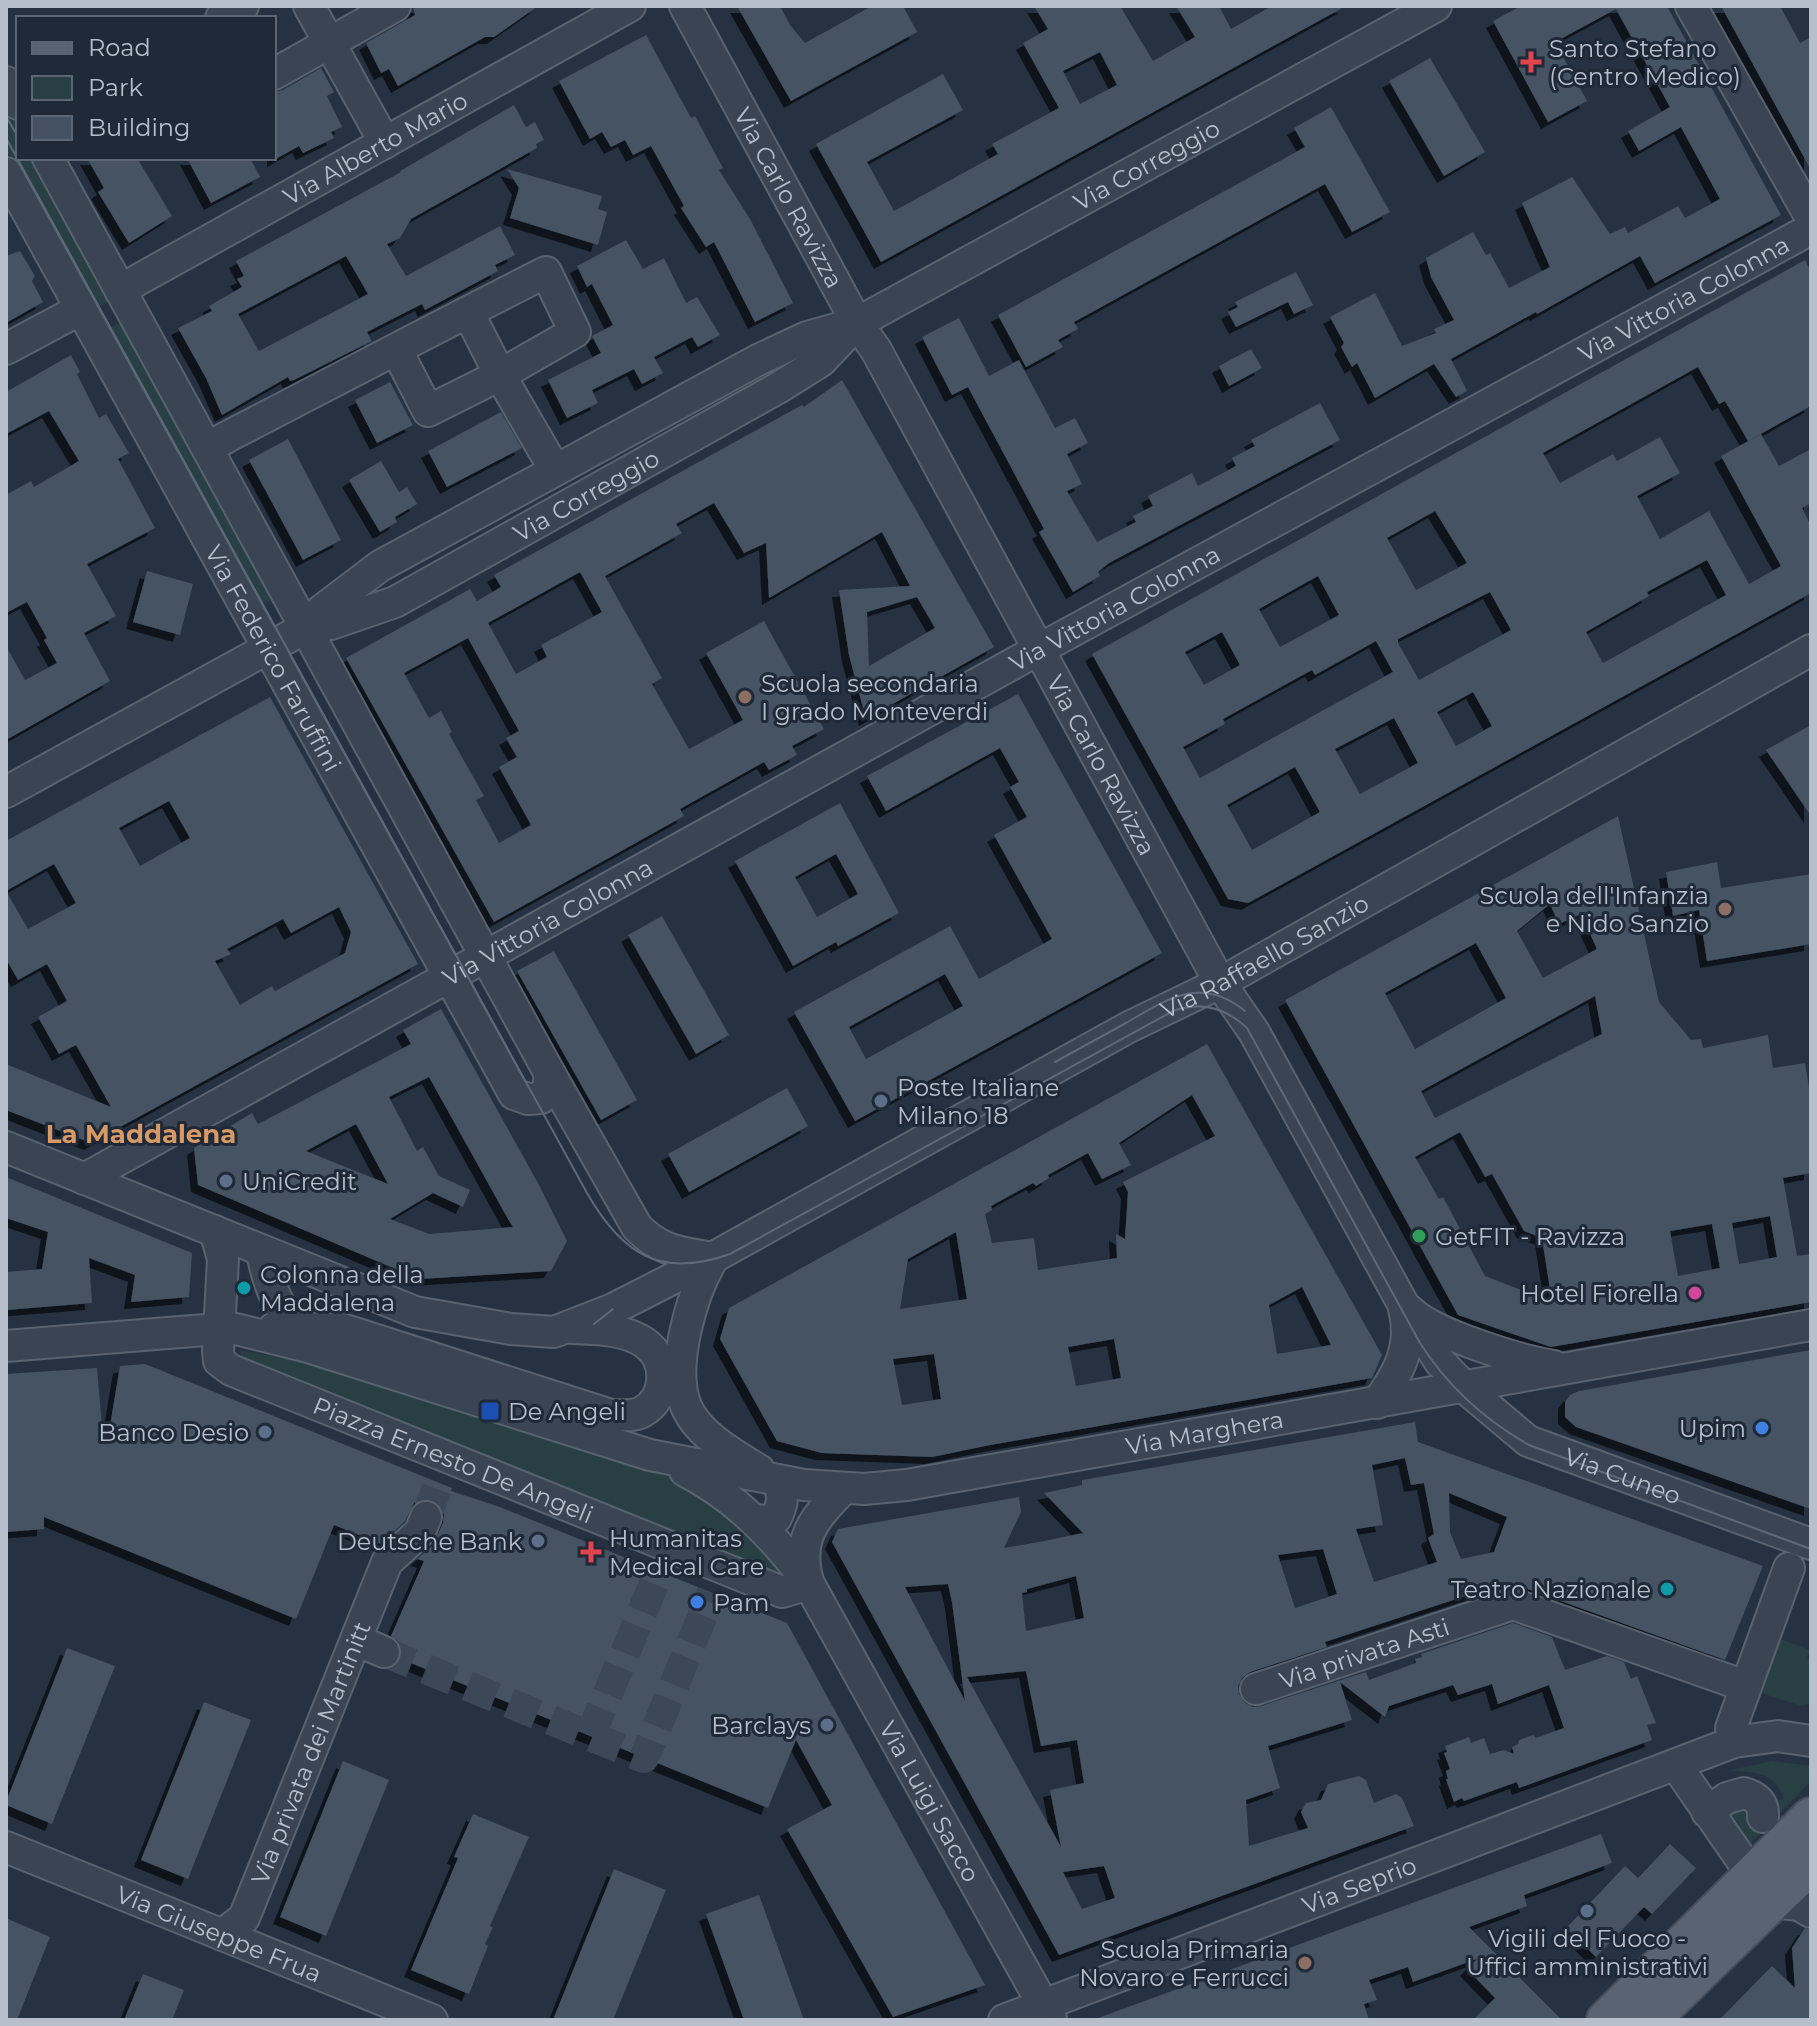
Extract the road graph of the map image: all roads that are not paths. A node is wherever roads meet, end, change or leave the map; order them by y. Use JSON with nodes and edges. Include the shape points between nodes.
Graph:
{"nodes":[{"id":1,"x":243,"y":6,"type":"edge"},
{"id":2,"x":309,"y":6,"type":"edge"},
{"id":3,"x":395,"y":6,"type":"edge"},
{"id":4,"x":630,"y":6,"type":"edge"},
{"id":5,"x":685,"y":6,"type":"edge"},
{"id":6,"x":1434,"y":6,"type":"edge"},
{"id":7,"x":1691,"y":6,"type":"edge"},
{"id":8,"x":225,"y":16,"type":"edge"},
{"id":9,"x":329,"y":43,"type":"junction"},
{"id":10,"x":276,"y":73,"type":"edge"},
{"id":11,"x":6,"y":82,"type":"edge"},
{"id":12,"x":16,"y":100,"type":"edge"},
{"id":13,"x":385,"y":143,"type":"junction"},
{"id":14,"x":49,"y":160,"type":"edge"},
{"id":15,"x":6,"y":173,"type":"edge"},
{"id":16,"x":1811,"y":218,"type":"edge"},
{"id":17,"x":1811,"y":229,"type":"edge"},
{"id":18,"x":120,"y":290,"type":"junction"},
{"id":19,"x":81,"y":309,"type":"junction"},
{"id":20,"x":468,"y":312,"type":"junction"},
{"id":21,"x":857,"y":323,"type":"junction"},
{"id":22,"x":6,"y":349,"type":"edge"},
{"id":23,"x":396,"y":349,"type":"junction"},
{"id":24,"x":758,"y":360,"type":"junction"},
{"id":25,"x":500,"y":375,"type":"junction"},
{"id":26,"x":778,"y":388,"type":"junction"},
{"id":27,"x":207,"y":448,"type":"junction"},
{"id":28,"x":555,"y":470,"type":"junction"},
{"id":29,"x":380,"y":566,"type":"junction"},
{"id":30,"x":395,"y":602,"type":"junction"},
{"id":31,"x":305,"y":628,"type":"junction"},
{"id":32,"x":268,"y":648,"type":"junction"},
{"id":33,"x":1040,"y":648,"type":"junction"},
{"id":34,"x":1811,"y":650,"type":"edge"},
{"id":35,"x":8,"y":786,"type":"edge"},
{"id":36,"x":485,"y":956,"type":"junction"},
{"id":37,"x":448,"y":976,"type":"junction"},
{"id":38,"x":1220,"y":983,"type":"junction"},
{"id":39,"x":550,"y":1074,"type":"junction"},
{"id":40,"x":6,"y":1147,"type":"edge"},
{"id":41,"x":84,"y":1179,"type":"junction"},
{"id":42,"x":215,"y":1231,"type":"junction"},
{"id":43,"x":262,"y":1251,"type":"junction"},
{"id":44,"x":713,"y":1258,"type":"junction"},
{"id":45,"x":1403,"y":1304,"type":"junction"},
{"id":46,"x":1811,"y":1325,"type":"edge"},
{"id":47,"x":570,"y":1328,"type":"junction"},
{"id":48,"x":230,"y":1330,"type":"junction"},
{"id":49,"x":301,"y":1337,"type":"junction"},
{"id":50,"x":6,"y":1346,"type":"edge"},
{"id":51,"x":1565,"y":1368,"type":"junction"},
{"id":52,"x":1465,"y":1388,"type":"junction"},
{"id":53,"x":1377,"y":1403,"type":"junction"},
{"id":54,"x":650,"y":1455,"type":"junction"},
{"id":55,"x":778,"y":1481,"type":"junction"},
{"id":56,"x":843,"y":1489,"type":"junction"},
{"id":57,"x":426,"y":1517,"type":"tunnel mouth"},
{"id":58,"x":755,"y":1520,"type":"junction"},
{"id":59,"x":1795,"y":1538,"type":"edge"},
{"id":60,"x":1800,"y":1569,"type":"edge"},
{"id":61,"x":809,"y":1584,"type":"junction"},
{"id":62,"x":356,"y":1640,"type":"junction"},
{"id":63,"x":384,"y":1652,"type":"tunnel mouth"},
{"id":64,"x":1745,"y":1686,"type":"junction"},
{"id":65,"x":1256,"y":1689,"type":"dead end"},
{"id":66,"x":1811,"y":1741,"type":"edge"},
{"id":67,"x":1734,"y":1742,"type":"junction"},
{"id":68,"x":1676,"y":1765,"type":"junction"},
{"id":69,"x":1707,"y":1812,"type":"junction"},
{"id":70,"x":1763,"y":1817,"type":"dead end"},
{"id":71,"x":1811,"y":1817,"type":"edge"},
{"id":72,"x":6,"y":1847,"type":"edge"},
{"id":73,"x":1811,"y":1864,"type":"edge"},
{"id":74,"x":1761,"y":1889,"type":"junction"},
{"id":75,"x":1811,"y":1912,"type":"edge"},
{"id":76,"x":222,"y":1935,"type":"junction"},
{"id":77,"x":1047,"y":2012,"type":"edge"},
{"id":78,"x":432,"y":2020,"type":"edge"},
{"id":79,"x":1004,"y":2020,"type":"edge"},
{"id":80,"x":1606,"y":2020,"type":"edge"},
{"id":81,"x":1650,"y":2020,"type":"edge"}],
"edges":[{"from":1,"to":8,"type":"street"},
{"from":2,"to":9,"type":"street"},
{"from":3,"to":9,"type":"street"},
{"from":4,"to":13,"type":"street","name":"Via Alberto Mario"},
{"from":5,"to":21,"type":"street","name":"Via Carlo Ravizza"},
{"from":6,"to":21,"type":"street","name":"Via Correggio"},
{"from":7,"to":16,"type":"street"},
{"from":9,"to":10,"type":"street"},
{"from":9,"to":13,"type":"street"},
{"from":11,"to":12,"type":"street"},
{"from":13,"to":18,"type":"street","name":"Via Alberto Mario"},
{"from":14,"to":18,"type":"street","name":"Via Federico Faruffini"},
{"from":15,"to":19,"type":"street","name":"Via Federico Faruffini"},
{"from":17,"to":33,"type":"street","name":"Via Vittoria Colonna"},
{"from":18,"to":27,"type":"street","name":"Via Federico Faruffini"},
{"from":19,"to":22,"type":"street"},
{"from":19,"to":32,"type":"street","name":"Via Federico Faruffini"},
{"from":20,"to":23,"type":"street"},
{"from":20,"to":25,"type":"street"},
{"from":20,"to":25,"type":"street","via":[[546,272],[575,332]]},
{"from":21,"to":24,"type":"street","name":"Via Correggio","via":[[807,337]]},
{"from":21,"to":26,"type":"street","name":"Via Correggio","via":[[821,361]]},
{"from":21,"to":33,"type":"street","name":"Via Carlo Ravizza"},
{"from":23,"to":25,"type":"street","via":[[428,411]]},
{"from":23,"to":27,"type":"street"},
{"from":24,"to":26,"type":"street","via":[[774,366]]},
{"from":24,"to":28,"type":"street","name":"Via Correggio"},
{"from":25,"to":28,"type":"street"},
{"from":26,"to":30,"type":"street","name":"Via Correggio"},
{"from":27,"to":31,"type":"street","name":"Via Federico Faruffini"},
{"from":28,"to":29,"type":"street","name":"Via Correggio"},
{"from":29,"to":30,"type":"street","via":[[378,589]]},
{"from":29,"to":31,"type":"street","name":"Via Correggio"},
{"from":30,"to":31,"type":"street","name":"Via Correggio"},
{"from":31,"to":32,"type":"street"},
{"from":31,"to":36,"type":"street","name":"Via Federico Faruffini"},
{"from":32,"to":35,"type":"street"},
{"from":32,"to":37,"type":"street","name":"Via Federico Faruffini"},
{"from":33,"to":36,"type":"street","name":"Via Vittoria Colonna"},
{"from":33,"to":38,"type":"street","name":"Via Carlo Ravizza"},
{"from":34,"to":38,"type":"street","name":"Via Raffaello Sanzio"},
{"from":36,"to":37,"type":"street","name":"Via Vittoria Colonna"},
{"from":36,"to":39,"type":"street","name":"Via Federico Faruffini"},
{"from":37,"to":39,"type":"street","name":"Via Federico Faruffini","via":[[514,1094],[541,1098]]},
{"from":37,"to":41,"type":"street","name":"Via Vittoria Colonna"},
{"from":38,"to":44,"type":"street","name":"Via Raffaello Sanzio","via":[[1129,1027]]},
{"from":38,"to":45,"type":"street","name":"Via Carlo Ravizza","via":[[1254,1032]]},
{"from":39,"to":44,"type":"street","name":"Via Federico Faruffini","via":[[637,1227],[668,1249]]},
{"from":40,"to":41,"type":"street"},
{"from":41,"to":42,"type":"street"},
{"from":42,"to":43,"type":"street"},
{"from":42,"to":48,"type":"street","name":"Piazza Ernesto De Angeli"},
{"from":43,"to":47,"type":"street","via":[[415,1312],[536,1332]]},
{"from":43,"to":49,"type":"street","via":[[275,1299]]},
{"from":44,"to":47,"type":"street"},
{"from":44,"to":55,"type":"street","via":[[686,1332],[680,1376],[686,1406],[726,1450]]},
{"from":45,"to":51,"type":"street","name":"Via Marghera","via":[[1417,1318],[1457,1336]]},
{"from":45,"to":52,"type":"street","name":"Via Carlo Ravizza","via":[[1431,1350]]},
{"from":45,"to":53,"type":"street","via":[[1403,1363]]},
{"from":46,"to":51,"type":"street","name":"Via Marghera"},
{"from":47,"to":49,"type":"street","via":[[632,1336],[653,1350],[662,1383],[649,1407],[630,1416],[611,1415],[350,1331],[328,1327]]},
{"from":48,"to":49,"type":"street"},
{"from":48,"to":50,"type":"street"},
{"from":48,"to":61,"type":"street","name":"Piazza Ernesto De Angeli","via":[[219,1361],[231,1370],[444,1470],[717,1580],[782,1592]]},
{"from":49,"to":54,"type":"street"},
{"from":51,"to":52,"type":"street","name":"Via Marghera"},
{"from":52,"to":53,"type":"street","name":"Via Marghera"},
{"from":52,"to":59,"type":"street","name":"Via Cuneo","via":[[1528,1441]]},
{"from":53,"to":56,"type":"street","name":"Via Marghera","via":[[907,1485]]},
{"from":54,"to":55,"type":"street"},
{"from":54,"to":58,"type":"street","via":[[702,1480]]},
{"from":55,"to":56,"type":"street"},
{"from":55,"to":58,"type":"street","via":[[783,1491],[776,1518]]},
{"from":56,"to":61,"type":"street","via":[[810,1530],[802,1561]]},
{"from":57,"to":62,"type":"street","name":"Via privata dei Martinitt","via":[[420,1532],[387,1562]]},
{"from":58,"to":61,"type":"street"},
{"from":59,"to":60,"type":"street"},
{"from":60,"to":64,"type":"street"},
{"from":61,"to":77,"type":"street","name":"Via Luigi Sacco"},
{"from":62,"to":63,"type":"street"},
{"from":62,"to":76,"type":"street","name":"Via privata dei Martinitt","via":[[244,1918]]},
{"from":64,"to":65,"type":"street","name":"Via privata Asti","via":[[1513,1604]]},
{"from":64,"to":67,"type":"street","via":[[1731,1728]]},
{"from":66,"to":67,"type":"street","name":"Via Seprio","via":[[1778,1736]]},
{"from":67,"to":68,"type":"street","name":"Via Seprio"},
{"from":68,"to":69,"type":"street"},
{"from":68,"to":77,"type":"street","name":"Via Seprio"},
{"from":69,"to":70,"type":"street","via":[[1744,1793],[1760,1801]]},
{"from":69,"to":74,"type":"street"},
{"from":71,"to":74,"type":"main road"},
{"from":72,"to":76,"type":"street","name":"Via Giuseppe Frua"},
{"from":73,"to":74,"type":"main road"},
{"from":74,"to":75,"type":"street"},
{"from":74,"to":80,"type":"main road"},
{"from":74,"to":81,"type":"main road"},
{"from":76,"to":78,"type":"street","name":"Via Giuseppe Frua"},
{"from":77,"to":79,"type":"street"}]}
